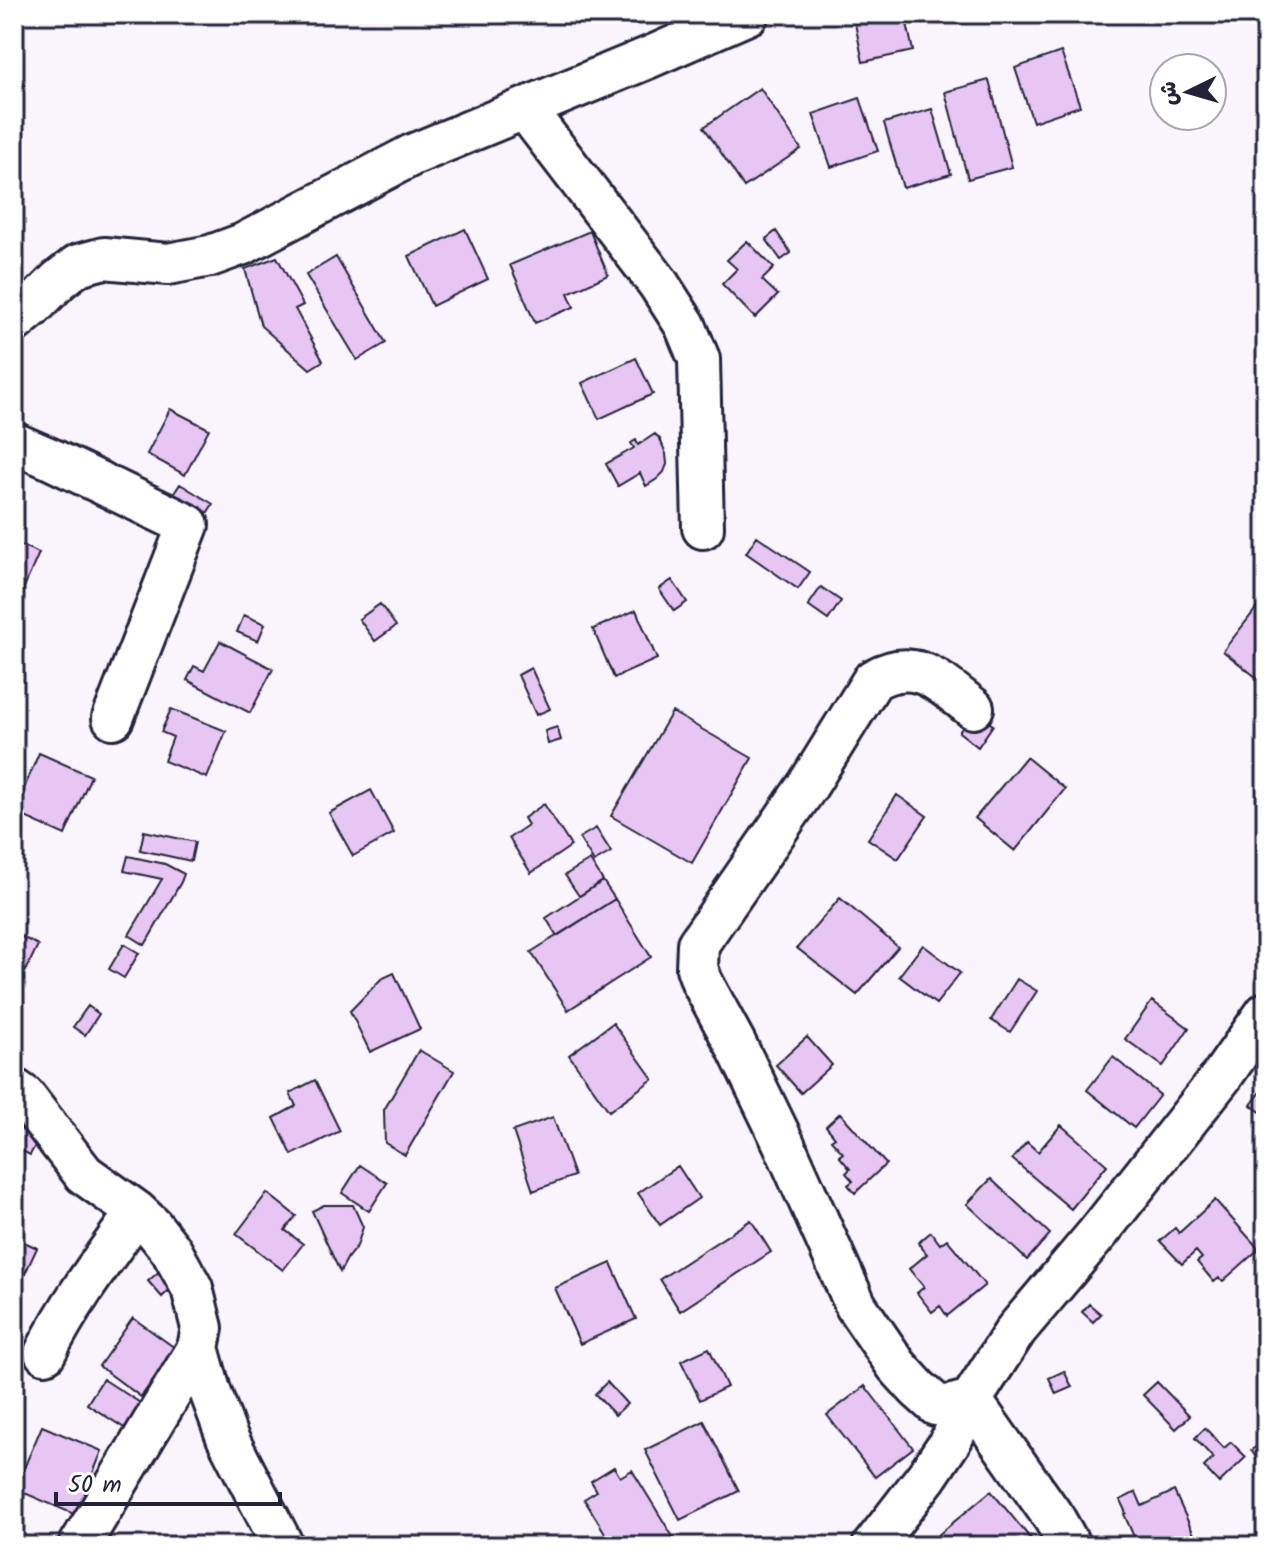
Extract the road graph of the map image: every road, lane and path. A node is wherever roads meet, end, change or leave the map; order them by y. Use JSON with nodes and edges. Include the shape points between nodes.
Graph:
{"nodes":[{"id":1,"x":748,"y":14,"type":"edge"},
{"id":2,"x":525,"y":109,"type":"junction"},
{"id":3,"x":14,"y":322,"type":"edge"},
{"id":4,"x":14,"y":443,"type":"edge"},
{"id":5,"x":703,"y":528,"type":"dead end"},
{"id":6,"x":973,"y":708,"type":"dead end"},
{"id":7,"x":113,"y":718,"type":"dead end"},
{"id":8,"x":1266,"y":1013,"type":"edge"},
{"id":9,"x":17,"y":1098,"type":"edge"},
{"id":10,"x":137,"y":1212,"type":"junction"},
{"id":11,"x":198,"y":1348,"type":"junction"},
{"id":12,"x":45,"y":1353,"type":"dead end"},
{"id":13,"x":971,"y":1400,"type":"junction"},
{"id":14,"x":79,"y":1546,"type":"edge"},
{"id":15,"x":283,"y":1546,"type":"edge"},
{"id":16,"x":873,"y":1546,"type":"edge"},
{"id":17,"x":1070,"y":1546,"type":"edge"}],
"edges":[{"from":1,"to":2,"type":"street"},
{"from":2,"to":3,"type":"street","via":[[412,155],[257,237],[210,256],[168,264],[104,258],[78,265]]},
{"from":2,"to":5,"type":"street","via":[[685,325],[699,359]]},
{"from":4,"to":7,"type":"street","via":[[188,525]]},
{"from":6,"to":13,"type":"street","via":[[926,673],[885,672],[873,680],[698,944],[697,968],[856,1306],[897,1366],[936,1405]]},
{"from":8,"to":13,"type":"street","via":[[1213,1088],[1016,1330]]},
{"from":9,"to":10,"type":"street","via":[[84,1174]]},
{"from":10,"to":11,"type":"street","via":[[171,1250],[192,1288],[202,1328]]},
{"from":10,"to":12,"type":"street"},
{"from":11,"to":14,"type":"street"},
{"from":11,"to":15,"type":"street","via":[[227,1437]]},
{"from":13,"to":16,"type":"street","via":[[927,1476]]},
{"from":13,"to":17,"type":"street"}]}
